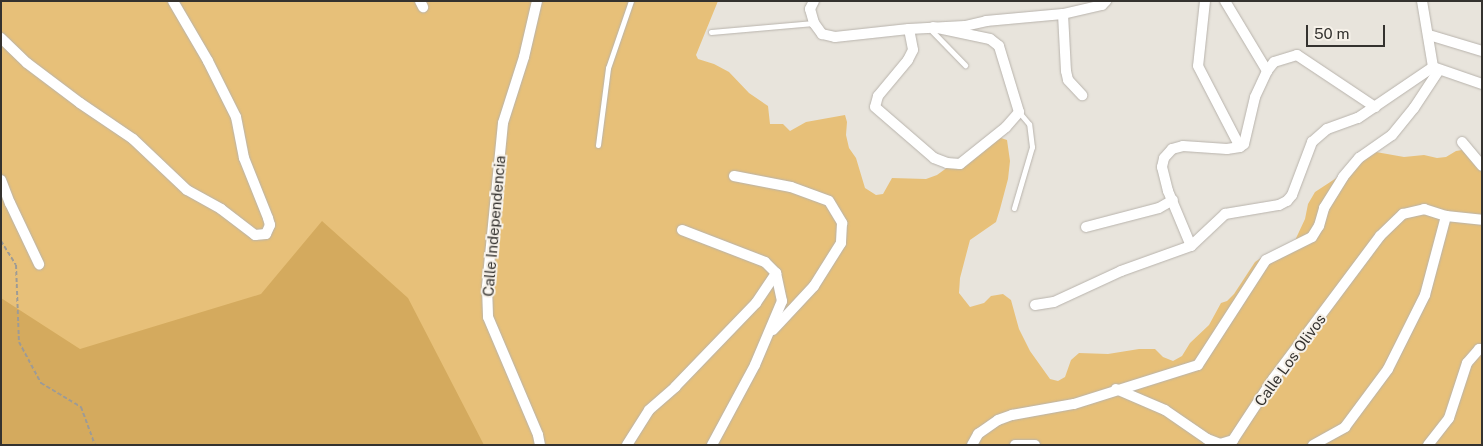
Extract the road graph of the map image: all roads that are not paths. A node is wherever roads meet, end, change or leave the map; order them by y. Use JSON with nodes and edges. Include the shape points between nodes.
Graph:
{"nodes":[{"id":1,"x":173,"y":1,"type":"edge"},
{"id":2,"x":537,"y":1,"type":"edge"},
{"id":3,"x":631,"y":1,"type":"edge"},
{"id":4,"x":814,"y":1,"type":"edge"},
{"id":5,"x":1106,"y":1,"type":"edge"},
{"id":6,"x":1205,"y":1,"type":"edge"},
{"id":7,"x":1225,"y":1,"type":"edge"},
{"id":8,"x":1422,"y":1,"type":"edge"},
{"id":9,"x":1063,"y":14,"type":"junction"},
{"id":10,"x":814,"y":23,"type":"junction"},
{"id":11,"x":931,"y":28,"type":"junction"},
{"id":12,"x":909,"y":29,"type":"junction"},
{"id":13,"x":711,"y":32,"type":"dead end"},
{"id":14,"x":1429,"y":34,"type":"junction"},
{"id":15,"x":1,"y":38,"type":"edge"},
{"id":16,"x":1482,"y":51,"type":"edge"},
{"id":17,"x":965,"y":65,"type":"dead end"},
{"id":18,"x":1436,"y":68,"type":"junction"},
{"id":19,"x":1267,"y":71,"type":"junction"},
{"id":20,"x":1482,"y":84,"type":"edge"},
{"id":21,"x":1082,"y":95,"type":"dead end"},
{"id":22,"x":1375,"y":107,"type":"junction"},
{"id":23,"x":1019,"y":112,"type":"junction"},
{"id":24,"x":1462,"y":142,"type":"dead end"},
{"id":25,"x":598,"y":145,"type":"dead end"},
{"id":26,"x":1240,"y":148,"type":"junction"},
{"id":27,"x":1482,"y":166,"type":"edge"},
{"id":28,"x":734,"y":176,"type":"dead end"},
{"id":29,"x":1,"y":180,"type":"edge"},
{"id":30,"x":1173,"y":200,"type":"junction"},
{"id":31,"x":1014,"y":208,"type":"dead end"},
{"id":32,"x":1446,"y":216,"type":"junction"},
{"id":33,"x":1482,"y":220,"type":"edge"},
{"id":34,"x":1086,"y":228,"type":"dead end"},
{"id":35,"x":682,"y":230,"type":"dead end"},
{"id":36,"x":1191,"y":246,"type":"junction"},
{"id":37,"x":39,"y":264,"type":"dead end"},
{"id":38,"x":776,"y":273,"type":"junction"},
{"id":39,"x":1035,"y":304,"type":"dead end"},
{"id":40,"x":767,"y":337,"type":"junction"},
{"id":41,"x":1480,"y":349,"type":"edge"},
{"id":42,"x":1116,"y":389,"type":"junction"},
{"id":43,"x":540,"y":445,"type":"edge"},
{"id":44,"x":626,"y":445,"type":"edge"},
{"id":45,"x":712,"y":445,"type":"edge"},
{"id":46,"x":972,"y":445,"type":"edge"},
{"id":47,"x":1015,"y":445,"type":"edge"},
{"id":48,"x":1036,"y":445,"type":"edge"},
{"id":49,"x":1313,"y":445,"type":"edge"},
{"id":50,"x":1428,"y":445,"type":"edge"}],
"edges":[{"from":1,"to":15,"type":"street","via":[[236,117],[244,158],[268,218],[270,226],[266,234],[255,235],[221,209],[187,190],[133,139],[27,63]]},
{"from":2,"to":43,"type":"street","name":"Calle Independencia","via":[[524,57],[503,123],[487,287],[488,317]]},
{"from":3,"to":25,"type":"lane","via":[[608,68]]},
{"from":4,"to":10,"type":"street","via":[[810,8]]},
{"from":5,"to":9,"type":"street","via":[[1102,5]]},
{"from":6,"to":26,"type":"street","via":[[1198,66]]},
{"from":7,"to":19,"type":"street"},
{"from":8,"to":14,"type":"street"},
{"from":9,"to":11,"type":"street"},
{"from":9,"to":21,"type":"street","via":[[1068,80]]},
{"from":10,"to":12,"type":"street","via":[[822,34],[835,37]]},
{"from":10,"to":13,"type":"lane"},
{"from":11,"to":12,"type":"street"},
{"from":11,"to":17,"type":"lane"},
{"from":11,"to":23,"type":"street","via":[[990,39],[999,46]]},
{"from":12,"to":23,"type":"street","via":[[913,50],[878,96],[875,107],[934,158],[960,164],[1006,127]]},
{"from":14,"to":16,"type":"street"},
{"from":14,"to":18,"type":"street"},
{"from":18,"to":20,"type":"street"},
{"from":18,"to":22,"type":"street"},
{"from":18,"to":42,"type":"street","via":[[1414,108],[1392,136],[1359,158],[1343,177],[1312,236],[1266,260],[1198,365]]},
{"from":19,"to":22,"type":"street","via":[[1274,62],[1297,56]]},
{"from":19,"to":26,"type":"street","via":[[1255,97],[1247,138]]},
{"from":22,"to":36,"type":"street","via":[[1358,118],[1327,129],[1312,142],[1287,201],[1226,214]]},
{"from":23,"to":31,"type":"lane","via":[[1029,124],[1032,147]]},
{"from":24,"to":27,"type":"street"},
{"from":26,"to":30,"type":"street","via":[[1183,146],[1172,150],[1164,158],[1162,166]]},
{"from":28,"to":40,"type":"street","via":[[791,187],[829,201],[842,223],[841,244],[814,286]]},
{"from":29,"to":37,"type":"street"},
{"from":30,"to":34,"type":"street","via":[[1159,208]]},
{"from":30,"to":36,"type":"street"},
{"from":32,"to":33,"type":"street","name":"Calle Los Olivos"},
{"from":32,"to":42,"type":"street","name":"Calle Los Olivos","via":[[1424,209],[1404,214],[1380,236],[1273,379],[1233,440],[1220,444],[1207,440],[1165,410]]},
{"from":32,"to":49,"type":"street","via":[[1426,295],[1388,369],[1345,427]]},
{"from":35,"to":38,"type":"street","via":[[765,262]]},
{"from":36,"to":39,"type":"street","via":[[1121,271],[1054,302]]},
{"from":38,"to":40,"type":"street","via":[[782,301]]},
{"from":38,"to":44,"type":"street","via":[[756,303],[675,388],[649,410]]},
{"from":40,"to":45,"type":"street"},
{"from":41,"to":50,"type":"street","via":[[1467,363],[1448,418]]},
{"from":42,"to":46,"type":"street","via":[[1074,404],[998,420],[978,434]]},
{"from":47,"to":48,"type":"street"}]}
